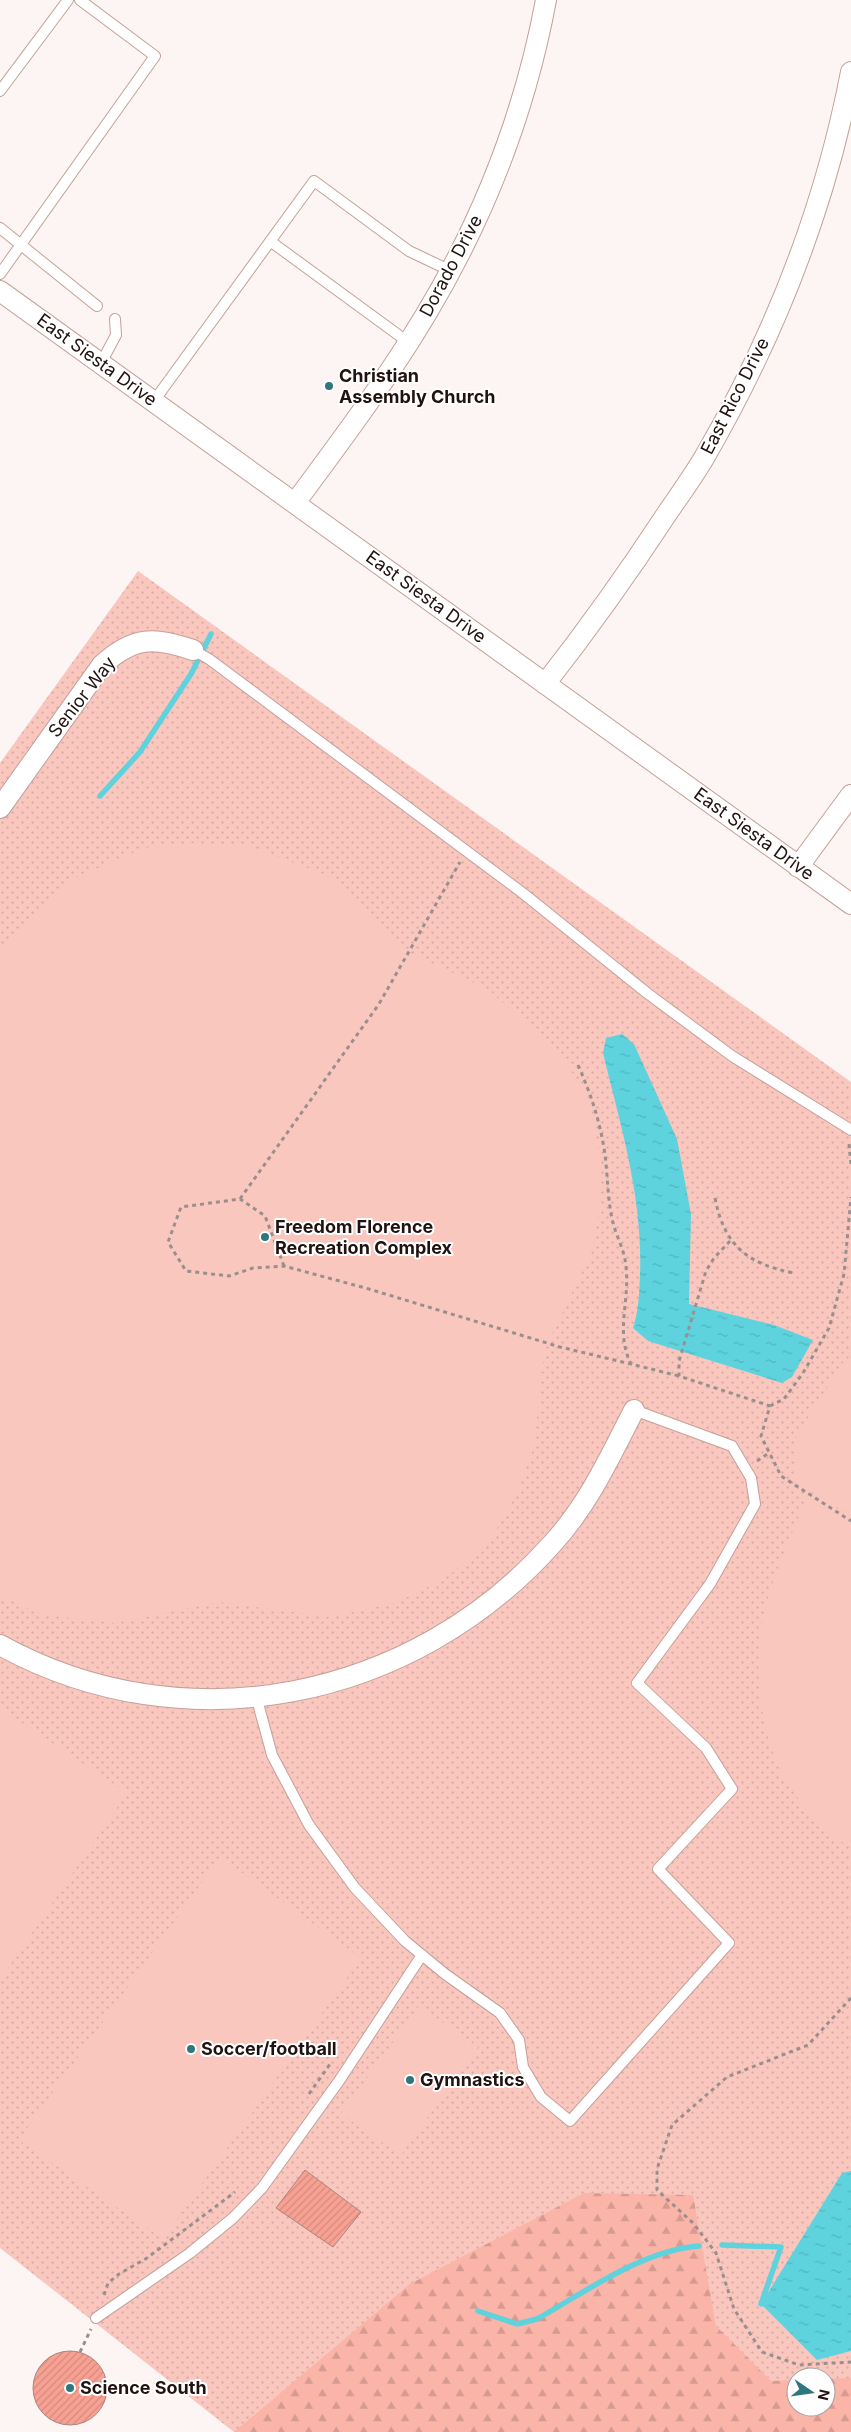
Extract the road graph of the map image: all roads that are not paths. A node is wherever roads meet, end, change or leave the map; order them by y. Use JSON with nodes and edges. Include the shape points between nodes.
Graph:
{"nodes":[{"id":1,"x":68,"y":0,"type":"edge"},
{"id":2,"x":80,"y":0,"type":"edge"},
{"id":3,"x":546,"y":0,"type":"edge"},
{"id":4,"x":851,"y":72,"type":"edge"},
{"id":5,"x":0,"y":91,"type":"edge"},
{"id":6,"x":0,"y":228,"type":"edge"},
{"id":7,"x":270,"y":242,"type":"junction"},
{"id":8,"x":21,"y":246,"type":"junction"},
{"id":9,"x":451,"y":271,"type":"junction"},
{"id":10,"x":0,"y":274,"type":"edge"},
{"id":11,"x":0,"y":290,"type":"edge"},
{"id":12,"x":97,"y":306,"type":"dead end"},
{"id":13,"x":115,"y":319,"type":"dead end"},
{"id":14,"x":408,"y":342,"type":"junction"},
{"id":15,"x":101,"y":363,"type":"junction"},
{"id":16,"x":154,"y":401,"type":"junction"},
{"id":17,"x":295,"y":503,"type":"junction"},
{"id":18,"x":201,"y":655,"type":"joint"},
{"id":19,"x":545,"y":684,"type":"junction"},
{"id":20,"x":851,"y":794,"type":"edge"},
{"id":21,"x":0,"y":808,"type":"edge"},
{"id":22,"x":798,"y":867,"type":"junction"},
{"id":23,"x":851,"y":904,"type":"edge"},
{"id":24,"x":851,"y":1130,"type":"edge"},
{"id":25,"x":634,"y":1410,"type":"joint"},
{"id":26,"x":0,"y":1646,"type":"edge"},
{"id":27,"x":256,"y":1696,"type":"junction"},
{"id":28,"x":422,"y":1955,"type":"junction"},
{"id":29,"x":96,"y":2318,"type":"road end"}],
"edges":[{"from":1,"to":5,"type":"lane"},
{"from":2,"to":8,"type":"lane","via":[[155,56]]},
{"from":3,"to":9,"type":"street","name":"Dorado Drive","via":[[527,85],[508,145]]},
{"from":4,"to":19,"type":"street","name":"East Rico Drive","via":[[807,235],[784,296],[746,379],[682,492],[633,565]]},
{"from":6,"to":8,"type":"lane"},
{"from":7,"to":9,"type":"lane","via":[[314,181],[408,251]]},
{"from":7,"to":14,"type":"lane"},
{"from":7,"to":16,"type":"lane"},
{"from":8,"to":10,"type":"lane"},
{"from":8,"to":12,"type":"lane"},
{"from":9,"to":14,"type":"street","name":"Dorado Drive"},
{"from":11,"to":15,"type":"street","name":"East Siesta Drive"},
{"from":13,"to":15,"type":"lane","via":[[116,334]]},
{"from":14,"to":17,"type":"street","name":"Dorado Drive"},
{"from":15,"to":16,"type":"street","name":"East Siesta Drive"},
{"from":16,"to":17,"type":"street","name":"East Siesta Drive"},
{"from":17,"to":19,"type":"street","name":"East Siesta Drive"},
{"from":18,"to":21,"type":"street","name":"Senior Way","via":[[166,641],[140,641],[118,650],[102,665]]},
{"from":18,"to":24,"type":"lane","via":[[524,894],[647,993],[732,1056]]},
{"from":19,"to":22,"type":"street","name":"East Siesta Drive"},
{"from":20,"to":22,"type":"street"},
{"from":22,"to":23,"type":"street","name":"East Siesta Drive"},
{"from":25,"to":27,"type":"street","via":[[603,1473],[580,1509],[529,1569],[490,1604],[444,1635],[380,1667],[334,1683]]},
{"from":25,"to":28,"type":"lane","via":[[732,1446],[751,1478],[755,1504],[744,1527],[710,1584],[637,1683],[706,1748],[732,1789],[658,1869],[729,1943],[570,2121],[541,2097],[523,2067],[519,2040],[500,2013]]},
{"from":26,"to":27,"type":"street","via":[[71,1676],[110,1688],[191,1699]]},
{"from":27,"to":28,"type":"lane","via":[[272,1755],[309,1825],[355,1888]]},
{"from":28,"to":29,"type":"lane","via":[[339,2081],[262,2188],[233,2218],[190,2253]]}]}
